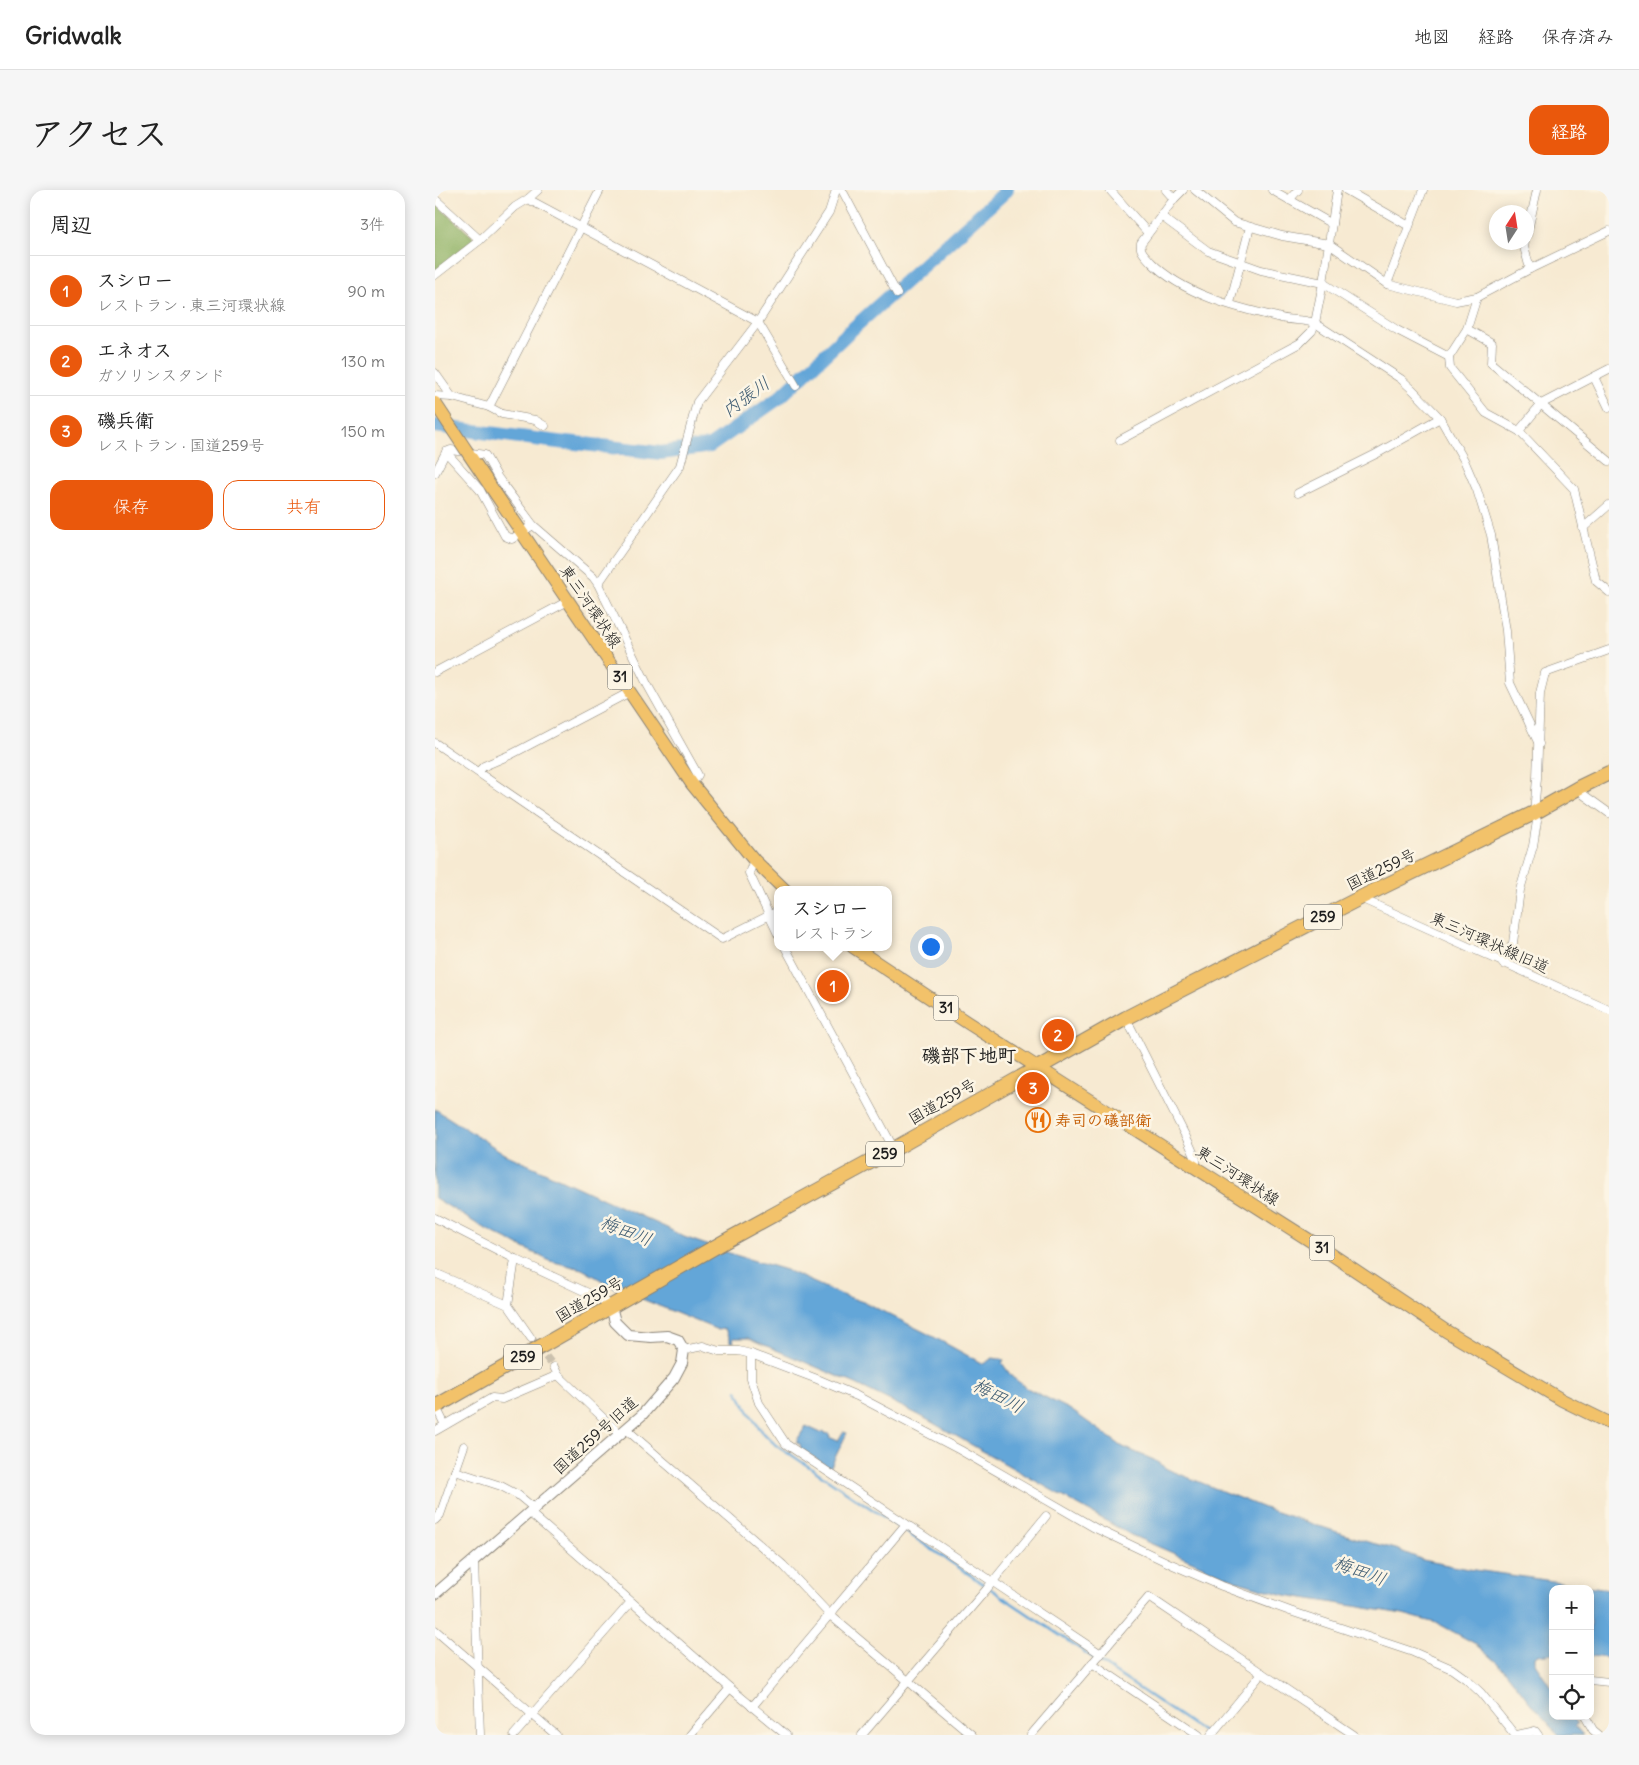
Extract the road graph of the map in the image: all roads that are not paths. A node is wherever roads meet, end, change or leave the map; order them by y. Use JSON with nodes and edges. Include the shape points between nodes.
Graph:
{"nodes":[{"id":1,"x":537,"y":190,"type":"edge"},
{"id":2,"x":600,"y":190,"type":"edge"},
{"id":3,"x":836,"y":190,"type":"edge"},
{"id":4,"x":843,"y":190,"type":"edge"},
{"id":5,"x":1110,"y":190,"type":"edge"},
{"id":6,"x":1166,"y":190,"type":"edge"},
{"id":7,"x":1183,"y":190,"type":"edge"},
{"id":8,"x":1195,"y":190,"type":"edge"},
{"id":9,"x":1271,"y":190,"type":"edge"},
{"id":10,"x":1298,"y":190,"type":"edge"},
{"id":11,"x":1337,"y":190,"type":"edge"},
{"id":12,"x":1346,"y":190,"type":"edge"},
{"id":13,"x":1423,"y":190,"type":"edge"},
{"id":14,"x":1537,"y":190,"type":"edge"},
{"id":15,"x":435,"y":198,"type":"edge"},
{"id":16,"x":528,"y":199,"type":"junction"},
{"id":17,"x":1174,"y":199,"type":"junction"},
{"id":18,"x":1289,"y":200,"type":"junction"},
{"id":19,"x":1534,"y":205,"type":"edge"},
{"id":20,"x":1161,"y":216,"type":"junction"},
{"id":21,"x":1332,"y":224,"type":"junction"},
{"id":22,"x":1409,"y":226,"type":"junction"},
{"id":23,"x":1251,"y":227,"type":"junction"},
{"id":24,"x":581,"y":228,"type":"junction"},
{"id":25,"x":1609,"y":231,"type":"edge"},
{"id":26,"x":1148,"y":233,"type":"junction"},
{"id":27,"x":480,"y":240,"type":"junction"},
{"id":28,"x":1329,"y":244,"type":"junction"},
{"id":29,"x":1525,"y":250,"type":"edge"},
{"id":30,"x":1240,"y":263,"type":"junction"},
{"id":31,"x":1530,"y":269,"type":"junction"},
{"id":32,"x":435,"y":275,"type":"edge"},
{"id":33,"x":1323,"y":283,"type":"junction"},
{"id":34,"x":1387,"y":284,"type":"junction"},
{"id":35,"x":897,"y":294,"type":"dead end"},
{"id":36,"x":1477,"y":297,"type":"junction"},
{"id":37,"x":1230,"y":303,"type":"junction"},
{"id":38,"x":758,"y":322,"type":"junction"},
{"id":39,"x":1315,"y":323,"type":"junction"},
{"id":40,"x":1467,"y":329,"type":"junction"},
{"id":41,"x":1449,"y":358,"type":"junction"},
{"id":42,"x":1609,"y":368,"type":"edge"},
{"id":43,"x":435,"y":373,"type":"edge"},
{"id":44,"x":1594,"y":377,"type":"junction"},
{"id":45,"x":796,"y":386,"type":"dead end"},
{"id":46,"x":435,"y":396,"type":"edge"},
{"id":47,"x":452,"y":397,"type":"junction"},
{"id":48,"x":435,"y":403,"type":"edge"},
{"id":49,"x":1541,"y":404,"type":"junction"},
{"id":50,"x":489,"y":407,"type":"junction"},
{"id":51,"x":1609,"y":408,"type":"edge"},
{"id":52,"x":1441,"y":418,"type":"junction"},
{"id":53,"x":545,"y":426,"type":"dead end"},
{"id":54,"x":1519,"y":431,"type":"junction"},
{"id":55,"x":1120,"y":440,"type":"dead end"},
{"id":56,"x":447,"y":452,"type":"junction"},
{"id":57,"x":1609,"y":461,"type":"edge"},
{"id":58,"x":435,"y":473,"type":"edge"},
{"id":59,"x":1298,"y":493,"type":"dead end"},
{"id":60,"x":1609,"y":505,"type":"edge"},
{"id":61,"x":533,"y":525,"type":"junction"},
{"id":62,"x":1583,"y":528,"type":"junction"},
{"id":63,"x":522,"y":534,"type":"junction"},
{"id":64,"x":598,"y":584,"type":"junction"},
{"id":65,"x":1609,"y":592,"type":"edge"},
{"id":66,"x":568,"y":601,"type":"junction"},
{"id":67,"x":1609,"y":650,"type":"edge"},
{"id":68,"x":435,"y":672,"type":"edge"},
{"id":69,"x":630,"y":692,"type":"junction"},
{"id":70,"x":435,"y":743,"type":"edge"},
{"id":71,"x":1539,"y":744,"type":"junction"},
{"id":72,"x":478,"y":772,"type":"junction"},
{"id":73,"x":1609,"y":773,"type":"edge"},
{"id":74,"x":691,"y":784,"type":"junction"},
{"id":75,"x":1580,"y":787,"type":"junction"},
{"id":76,"x":1534,"y":813,"type":"junction"},
{"id":77,"x":1609,"y":813,"type":"edge"},
{"id":78,"x":754,"y":860,"type":"junction"},
{"id":79,"x":781,"y":886,"type":"edge"},
{"id":80,"x":1360,"y":898,"type":"junction"},
{"id":81,"x":774,"y":914,"type":"edge"},
{"id":82,"x":770,"y":916,"type":"junction"},
{"id":83,"x":774,"y":925,"type":"edge"},
{"id":84,"x":787,"y":951,"type":"edge"},
{"id":85,"x":859,"y":951,"type":"edge"},
{"id":86,"x":1503,"y":964,"type":"junction"},
{"id":87,"x":1609,"y":1010,"type":"edge"},
{"id":88,"x":1126,"y":1018,"type":"junction"},
{"id":89,"x":1039,"y":1067,"type":"junction"},
{"id":90,"x":895,"y":1149,"type":"junction"},
{"id":91,"x":1196,"y":1168,"type":"junction"},
{"id":92,"x":435,"y":1218,"type":"edge"},
{"id":93,"x":515,"y":1259,"type":"junction"},
{"id":94,"x":435,"y":1273,"type":"edge"},
{"id":95,"x":509,"y":1305,"type":"junction"},
{"id":96,"x":611,"y":1306,"type":"junction"},
{"id":97,"x":531,"y":1338,"type":"tunnel mouth"},
{"id":98,"x":684,"y":1350,"type":"junction"},
{"id":99,"x":751,"y":1354,"type":"junction"},
{"id":100,"x":554,"y":1367,"type":"tunnel mouth"},
{"id":101,"x":558,"y":1375,"type":"junction"},
{"id":102,"x":435,"y":1407,"type":"edge"},
{"id":103,"x":1609,"y":1423,"type":"edge"},
{"id":104,"x":445,"y":1425,"type":"junction"},
{"id":105,"x":435,"y":1431,"type":"edge"},
{"id":106,"x":623,"y":1431,"type":"junction"},
{"id":107,"x":464,"y":1446,"type":"dead end"},
{"id":108,"x":455,"y":1471,"type":"junction"},
{"id":109,"x":532,"y":1511,"type":"junction"},
{"id":110,"x":1046,"y":1516,"type":"dead end"},
{"id":111,"x":435,"y":1520,"type":"edge"},
{"id":112,"x":903,"y":1527,"type":"junction"},
{"id":113,"x":474,"y":1561,"type":"junction"},
{"id":114,"x":990,"y":1585,"type":"junction"},
{"id":115,"x":435,"y":1594,"type":"edge"},
{"id":116,"x":631,"y":1602,"type":"junction"},
{"id":117,"x":831,"y":1615,"type":"junction"},
{"id":118,"x":435,"y":1630,"type":"edge"},
{"id":119,"x":1096,"y":1659,"type":"junction"},
{"id":120,"x":477,"y":1667,"type":"junction"},
{"id":121,"x":1262,"y":1673,"type":"junction"},
{"id":122,"x":1594,"y":1680,"type":"edge"},
{"id":123,"x":908,"y":1682,"type":"junction"},
{"id":124,"x":1609,"y":1682,"type":"edge"},
{"id":125,"x":730,"y":1688,"type":"junction"},
{"id":126,"x":752,"y":1707,"type":"junction"},
{"id":127,"x":532,"y":1715,"type":"junction"},
{"id":128,"x":1587,"y":1720,"type":"edge"},
{"id":129,"x":1211,"y":1734,"type":"edge"},
{"id":130,"x":480,"y":1735,"type":"edge"},
{"id":131,"x":514,"y":1735,"type":"edge"},
{"id":132,"x":556,"y":1735,"type":"edge"},
{"id":133,"x":690,"y":1735,"type":"edge"},
{"id":134,"x":786,"y":1735,"type":"edge"},
{"id":135,"x":862,"y":1735,"type":"edge"},
{"id":136,"x":972,"y":1735,"type":"edge"},
{"id":137,"x":1031,"y":1735,"type":"edge"},
{"id":138,"x":1199,"y":1735,"type":"edge"},
{"id":139,"x":1354,"y":1735,"type":"edge"},
{"id":140,"x":1516,"y":1735,"type":"edge"},
{"id":141,"x":1539,"y":1735,"type":"edge"},
{"id":142,"x":1599,"y":1735,"type":"edge"}],
"edges":[{"from":1,"to":16,"type":"street"},
{"from":2,"to":24,"type":"street"},
{"from":3,"to":38,"type":"street","via":[[829,212]]},
{"from":4,"to":35,"type":"street"},
{"from":5,"to":26,"type":"street"},
{"from":6,"to":17,"type":"street"},
{"from":7,"to":17,"type":"street"},
{"from":8,"to":23,"type":"street","via":[[1234,222]]},
{"from":9,"to":18,"type":"street"},
{"from":10,"to":18,"type":"street"},
{"from":11,"to":21,"type":"street"},
{"from":12,"to":22,"type":"street"},
{"from":13,"to":22,"type":"street"},
{"from":14,"to":19,"type":"street"},
{"from":15,"to":27,"type":"street"},
{"from":16,"to":24,"type":"street"},
{"from":16,"to":27,"type":"street"},
{"from":17,"to":20,"type":"street"},
{"from":18,"to":21,"type":"street"},
{"from":20,"to":26,"type":"street"},
{"from":20,"to":30,"type":"street","via":[[1208,252]]},
{"from":21,"to":28,"type":"street"},
{"from":22,"to":34,"type":"street"},
{"from":23,"to":28,"type":"street"},
{"from":23,"to":30,"type":"street"},
{"from":24,"to":38,"type":"street"},
{"from":24,"to":50,"type":"street"},
{"from":25,"to":31,"type":"street"},
{"from":26,"to":37,"type":"street","via":[[1140,247],[1159,269],[1189,290]]},
{"from":27,"to":32,"type":"street"},
{"from":28,"to":33,"type":"street"},
{"from":28,"to":34,"type":"street"},
{"from":29,"to":31,"type":"street"},
{"from":30,"to":33,"type":"street"},
{"from":30,"to":37,"type":"street"},
{"from":31,"to":36,"type":"street"},
{"from":33,"to":39,"type":"street"},
{"from":33,"to":41,"type":"street","via":[[1397,330]]},
{"from":34,"to":36,"type":"street","via":[[1456,301]]},
{"from":36,"to":40,"type":"street"},
{"from":37,"to":39,"type":"street","via":[[1279,318]]},
{"from":38,"to":45,"type":"street"},
{"from":38,"to":64,"type":"street","via":[[697,402],[682,460]]},
{"from":39,"to":52,"type":"street","via":[[1401,379]]},
{"from":39,"to":55,"type":"street","via":[[1300,344]]},
{"from":40,"to":41,"type":"street"},
{"from":40,"to":49,"type":"street","via":[[1492,343],[1491,363]]},
{"from":41,"to":54,"type":"street","via":[[1450,368],[1486,413]]},
{"from":42,"to":44,"type":"street"},
{"from":43,"to":47,"type":"street"},
{"from":44,"to":49,"type":"street"},
{"from":44,"to":51,"type":"street"},
{"from":46,"to":47,"type":"street"},
{"from":47,"to":50,"type":"street"},
{"from":48,"to":63,"type":"main road","name":"東三河環状線","number":"31","bridge":true},
{"from":49,"to":54,"type":"street"},
{"from":49,"to":57,"type":"street"},
{"from":50,"to":53,"type":"street"},
{"from":52,"to":59,"type":"street"},
{"from":52,"to":71,"type":"street","via":[[1477,490],[1491,535],[1506,632],[1510,683]]},
{"from":54,"to":62,"type":"street","via":[[1574,488]]},
{"from":56,"to":58,"type":"street"},
{"from":56,"to":61,"type":"street","via":[[485,455]]},
{"from":56,"to":63,"type":"street","via":[[480,490],[505,536],[512,539]]},
{"from":60,"to":62,"type":"street"},
{"from":61,"to":63,"type":"street"},
{"from":61,"to":64,"type":"street"},
{"from":62,"to":65,"type":"street","via":[[1597,581]]},
{"from":63,"to":66,"type":"main road","name":"東三河環状線","number":"31"},
{"from":64,"to":74,"type":"street","via":[[647,684],[698,775]]},
{"from":66,"to":68,"type":"street"},
{"from":66,"to":69,"type":"main road","name":"東三河環状線","number":"31"},
{"from":67,"to":71,"type":"street","via":[[1545,673],[1539,693]]},
{"from":69,"to":72,"type":"street","via":[[484,766]]},
{"from":69,"to":74,"type":"main road","name":"東三河環状線","number":"31"},
{"from":70,"to":72,"type":"street"},
{"from":71,"to":76,"type":"street"},
{"from":72,"to":82,"type":"street","via":[[722,939]]},
{"from":73,"to":75,"type":"highway","name":"国道259号","number":"259"},
{"from":74,"to":78,"type":"main road","name":"東三河環状線","number":"31"},
{"from":75,"to":76,"type":"highway","name":"国道259号","number":"259"},
{"from":75,"to":77,"type":"street","via":[[1583,795]]},
{"from":76,"to":80,"type":"highway","name":"国道259号","number":"259"},
{"from":76,"to":86,"type":"street","via":[[1537,821],[1533,846],[1520,890],[1513,943]]},
{"from":78,"to":79,"type":"main road","name":"東三河環状線","number":"31"},
{"from":78,"to":82,"type":"street","via":[[749,873]]},
{"from":80,"to":86,"type":"street","name":"東三河環状線旧道"},
{"from":80,"to":88,"type":"highway","name":"国道259号","number":"259"},
{"from":81,"to":82,"type":"street"},
{"from":82,"to":83,"type":"street"},
{"from":84,"to":90,"type":"street"},
{"from":85,"to":89,"type":"main road","name":"東三河環状線","number":"31"},
{"from":86,"to":87,"type":"street","name":"東三河環状線旧道"},
{"from":88,"to":89,"type":"highway","name":"国道259号","number":"259"},
{"from":88,"to":91,"type":"street","via":[[1189,1143]]},
{"from":89,"to":90,"type":"highway","name":"国道259号","number":"259"},
{"from":89,"to":91,"type":"main road","name":"東三河環状線","number":"31"},
{"from":90,"to":96,"type":"highway","name":"国道259号","number":"259"},
{"from":91,"to":103,"type":"main road","name":"東三河環状線","number":"31","via":[[1446,1331],[1562,1400]]},
{"from":92,"to":93,"type":"street"},
{"from":93,"to":95,"type":"street"},
{"from":93,"to":96,"type":"street"},
{"from":94,"to":95,"type":"street"},
{"from":95,"to":97,"type":"street"},
{"from":96,"to":98,"type":"street","via":[[615,1322],[628,1335],[667,1336],[678,1340]]},
{"from":96,"to":102,"type":"highway","name":"国道259号","number":"259"},
{"from":98,"to":99,"type":"street","via":[[703,1346]]},
{"from":98,"to":106,"type":"street","name":"国道259号旧道","via":[[674,1378],[642,1415]]},
{"from":99,"to":112,"type":"street","via":[[751,1379],[759,1403],[786,1444]]},
{"from":99,"to":140,"type":"street","via":[[857,1396],[960,1450],[1095,1528],[1171,1564],[1222,1586],[1413,1652],[1452,1669],[1481,1693]]},
{"from":100,"to":101,"type":"street"},
{"from":101,"to":104,"type":"street","via":[[502,1400],[492,1398]]},
{"from":101,"to":106,"type":"street"},
{"from":102,"to":104,"type":"street"},
{"from":104,"to":105,"type":"street"},
{"from":106,"to":109,"type":"street","name":"国道259号旧道"},
{"from":106,"to":117,"type":"street","via":[[783,1565]]},
{"from":107,"to":108,"type":"street"},
{"from":108,"to":109,"type":"street","via":[[501,1486],[518,1495]]},
{"from":108,"to":111,"type":"street","via":[[440,1515]]},
{"from":109,"to":113,"type":"street","name":"国道259号旧道"},
{"from":109,"to":116,"type":"street"},
{"from":110,"to":114,"type":"street"},
{"from":112,"to":114,"type":"street"},
{"from":112,"to":117,"type":"street"},
{"from":113,"to":115,"type":"street","name":"国道259号旧道"},
{"from":113,"to":120,"type":"street"},
{"from":114,"to":119,"type":"street"},
{"from":114,"to":123,"type":"street"},
{"from":116,"to":125,"type":"street"},
{"from":116,"to":127,"type":"street"},
{"from":117,"to":123,"type":"street"},
{"from":117,"to":126,"type":"street"},
{"from":118,"to":120,"type":"street"},
{"from":119,"to":121,"type":"street","via":[[1149,1597]]},
{"from":119,"to":137,"type":"street"},
{"from":119,"to":138,"type":"street"},
{"from":120,"to":127,"type":"street"},
{"from":120,"to":130,"type":"street"},
{"from":121,"to":129,"type":"street"},
{"from":121,"to":139,"type":"street"},
{"from":122,"to":124,"type":"street"},
{"from":123,"to":135,"type":"street"},
{"from":123,"to":136,"type":"street"},
{"from":125,"to":126,"type":"street"},
{"from":125,"to":133,"type":"street"},
{"from":126,"to":134,"type":"street"},
{"from":127,"to":131,"type":"street"},
{"from":127,"to":132,"type":"street"},
{"from":128,"to":142,"type":"street"},
{"from":140,"to":141,"type":"street","via":[[1535,1731]]}]}
